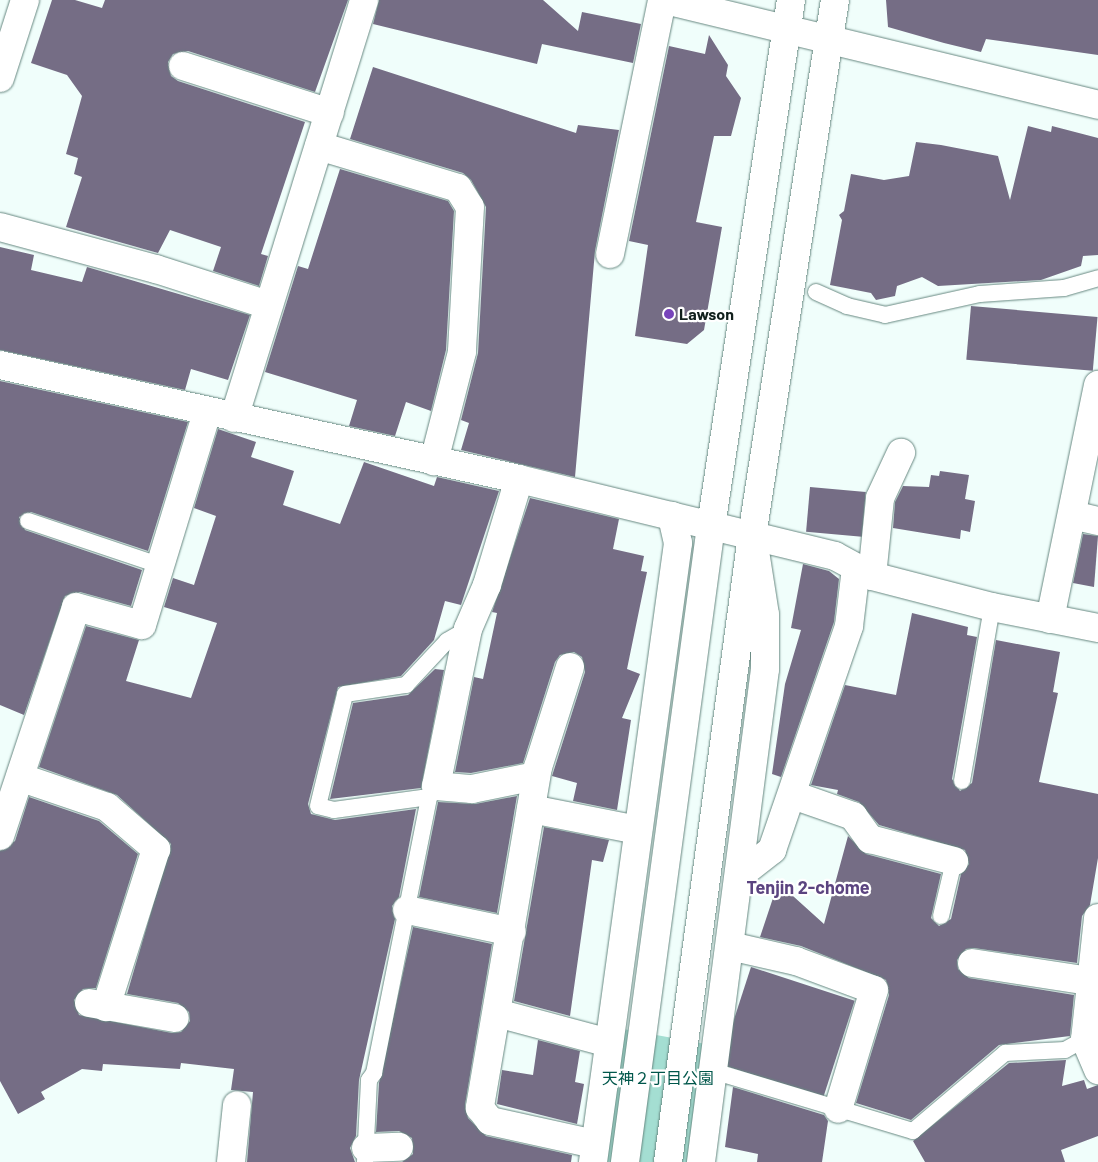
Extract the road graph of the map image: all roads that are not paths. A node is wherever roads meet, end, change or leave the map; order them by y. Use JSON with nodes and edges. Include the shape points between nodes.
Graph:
{"nodes":[{"id":1,"x":364,"y":0,"type":"edge"},
{"id":2,"x":664,"y":0,"type":"edge"},
{"id":3,"x":791,"y":0,"type":"edge"},
{"id":4,"x":835,"y":0,"type":"edge"},
{"id":5,"x":14,"y":14,"type":"edge"},
{"id":6,"x":785,"y":30,"type":"junction"},
{"id":7,"x":830,"y":40,"type":"junction"},
{"id":8,"x":183,"y":66,"type":"dead end"},
{"id":9,"x":0,"y":78,"type":"edge"},
{"id":10,"x":1098,"y":105,"type":"edge"},
{"id":11,"x":330,"y":113,"type":"junction"},
{"id":12,"x":319,"y":146,"type":"junction"},
{"id":13,"x":0,"y":228,"type":"edge"},
{"id":14,"x":610,"y":254,"type":"dead end"},
{"id":15,"x":1098,"y":278,"type":"edge"},
{"id":16,"x":816,"y":292,"type":"dead end"},
{"id":17,"x":268,"y":305,"type":"junction"},
{"id":18,"x":0,"y":365,"type":"edge"},
{"id":19,"x":1098,"y":385,"type":"edge"},
{"id":20,"x":207,"y":412,"type":"junction"},
{"id":21,"x":234,"y":418,"type":"junction"},
{"id":22,"x":901,"y":453,"type":"dead end"},
{"id":23,"x":434,"y":461,"type":"junction"},
{"id":24,"x":519,"y":479,"type":"junction"},
{"id":25,"x":1072,"y":515,"type":"junction"},
{"id":26,"x":672,"y":516,"type":"junction"},
{"id":27,"x":28,"y":521,"type":"dead end"},
{"id":28,"x":1098,"y":521,"type":"edge"},
{"id":29,"x":711,"y":526,"type":"junction"},
{"id":30,"x":752,"y":536,"type":"junction"},
{"id":31,"x":162,"y":566,"type":"junction"},
{"id":32,"x":864,"y":572,"type":"junction"},
{"id":33,"x":992,"y":607,"type":"junction"},
{"id":34,"x":1050,"y":619,"type":"junction"},
{"id":35,"x":1098,"y":628,"type":"edge"},
{"id":36,"x":468,"y":629,"type":"junction"},
{"id":37,"x":570,"y":667,"type":"dead end"},
{"id":38,"x":536,"y":776,"type":"junction"},
{"id":39,"x":22,"y":778,"type":"junction"},
{"id":40,"x":962,"y":781,"type":"dead end"},
{"id":41,"x":432,"y":792,"type":"junction"},
{"id":42,"x":793,"y":795,"type":"junction"},
{"id":43,"x":531,"y":809,"type":"junction"},
{"id":44,"x":638,"y":830,"type":"junction"},
{"id":45,"x":0,"y":836,"type":"edge"},
{"id":46,"x":954,"y":861,"type":"joint"},
{"id":47,"x":740,"y":875,"type":"junction"},
{"id":48,"x":407,"y":910,"type":"junction"},
{"id":49,"x":941,"y":916,"type":"dead end"},
{"id":50,"x":1098,"y":918,"type":"edge"},
{"id":51,"x":512,"y":932,"type":"junction"},
{"id":52,"x":730,"y":946,"type":"junction"},
{"id":53,"x":972,"y":963,"type":"dead end"},
{"id":54,"x":1089,"y":981,"type":"junction"},
{"id":55,"x":497,"y":1013,"type":"junction"},
{"id":56,"x":176,"y":1018,"type":"dead end"},
{"id":57,"x":1085,"y":1039,"type":"junction"},
{"id":58,"x":609,"y":1043,"type":"junction"},
{"id":59,"x":1098,"y":1070,"type":"edge"},
{"id":60,"x":713,"y":1071,"type":"junction"},
{"id":61,"x":237,"y":1106,"type":"dead end"},
{"id":62,"x":838,"y":1109,"type":"junction"},
{"id":63,"x":399,"y":1147,"type":"dead end"},
{"id":64,"x":594,"y":1153,"type":"edge"},
{"id":65,"x":365,"y":1155,"type":"edge"},
{"id":66,"x":231,"y":1162,"type":"edge"},
{"id":67,"x":624,"y":1162,"type":"edge"},
{"id":68,"x":668,"y":1162,"type":"edge"},
{"id":69,"x":701,"y":1162,"type":"edge"}],
"edges":[{"from":1,"to":11,"type":"street"},
{"from":2,"to":6,"type":"street"},
{"from":2,"to":14,"type":"street"},
{"from":3,"to":6,"type":"street"},
{"from":4,"to":7,"type":"street"},
{"from":5,"to":9,"type":"street"},
{"from":6,"to":7,"type":"street"},
{"from":6,"to":29,"type":"street"},
{"from":7,"to":10,"type":"street"},
{"from":7,"to":30,"type":"street"},
{"from":8,"to":11,"type":"street"},
{"from":11,"to":12,"type":"street"},
{"from":12,"to":17,"type":"street"},
{"from":12,"to":23,"type":"street","via":[[458,188],[470,207],[462,352]]},
{"from":13,"to":17,"type":"street","via":[[156,269]]},
{"from":15,"to":16,"type":"lane","via":[[1064,288],[980,294],[885,315],[847,306]]},
{"from":17,"to":21,"type":"street"},
{"from":18,"to":20,"type":"street"},
{"from":19,"to":25,"type":"street"},
{"from":20,"to":21,"type":"street"},
{"from":20,"to":31,"type":"street"},
{"from":21,"to":23,"type":"street"},
{"from":22,"to":32,"type":"street","via":[[880,498]]},
{"from":23,"to":24,"type":"street"},
{"from":24,"to":26,"type":"street"},
{"from":24,"to":36,"type":"street","via":[[487,585]]},
{"from":25,"to":28,"type":"street"},
{"from":25,"to":34,"type":"street"},
{"from":26,"to":29,"type":"street"},
{"from":26,"to":44,"type":"street","via":[[678,543]]},
{"from":27,"to":31,"type":"lane"},
{"from":29,"to":30,"type":"street"},
{"from":29,"to":67,"type":"street"},
{"from":30,"to":32,"type":"street","via":[[835,556]]},
{"from":30,"to":47,"type":"street","via":[[765,615],[765,670]]},
{"from":30,"to":68,"type":"street"},
{"from":31,"to":39,"type":"street","via":[[142,625],[76,607]]},
{"from":32,"to":33,"type":"street"},
{"from":32,"to":42,"type":"street"},
{"from":33,"to":34,"type":"street"},
{"from":33,"to":40,"type":"lane"},
{"from":34,"to":35,"type":"street"},
{"from":36,"to":41,"type":"street"},
{"from":36,"to":41,"type":"lane","via":[[447,641],[406,685],[345,694],[318,806],[334,810]]},
{"from":37,"to":38,"type":"street"},
{"from":38,"to":41,"type":"street","via":[[472,789]]},
{"from":38,"to":43,"type":"street"},
{"from":39,"to":45,"type":"street"},
{"from":39,"to":56,"type":"street","via":[[107,807],[156,849],[98,1005]]},
{"from":41,"to":48,"type":"lane"},
{"from":42,"to":46,"type":"street","via":[[853,816],[870,839]]},
{"from":42,"to":47,"type":"street","via":[[772,850]]},
{"from":43,"to":44,"type":"street"},
{"from":43,"to":51,"type":"street"},
{"from":44,"to":58,"type":"street"},
{"from":46,"to":49,"type":"lane"},
{"from":47,"to":52,"type":"street"},
{"from":48,"to":51,"type":"street"},
{"from":48,"to":65,"type":"lane","via":[[369,1080]]},
{"from":50,"to":54,"type":"street"},
{"from":51,"to":55,"type":"street"},
{"from":52,"to":60,"type":"street"},
{"from":52,"to":62,"type":"street","via":[[796,961],[874,990]]},
{"from":53,"to":54,"type":"street"},
{"from":54,"to":57,"type":"street"},
{"from":55,"to":58,"type":"street"},
{"from":55,"to":64,"type":"street","via":[[480,1108],[490,1121]]},
{"from":57,"to":59,"type":"street"},
{"from":57,"to":62,"type":"lane","via":[[1065,1050],[1005,1053],[913,1131]]},
{"from":58,"to":64,"type":"street"},
{"from":60,"to":62,"type":"lane"},
{"from":60,"to":69,"type":"street"},
{"from":61,"to":66,"type":"street"},
{"from":63,"to":65,"type":"street"}]}
